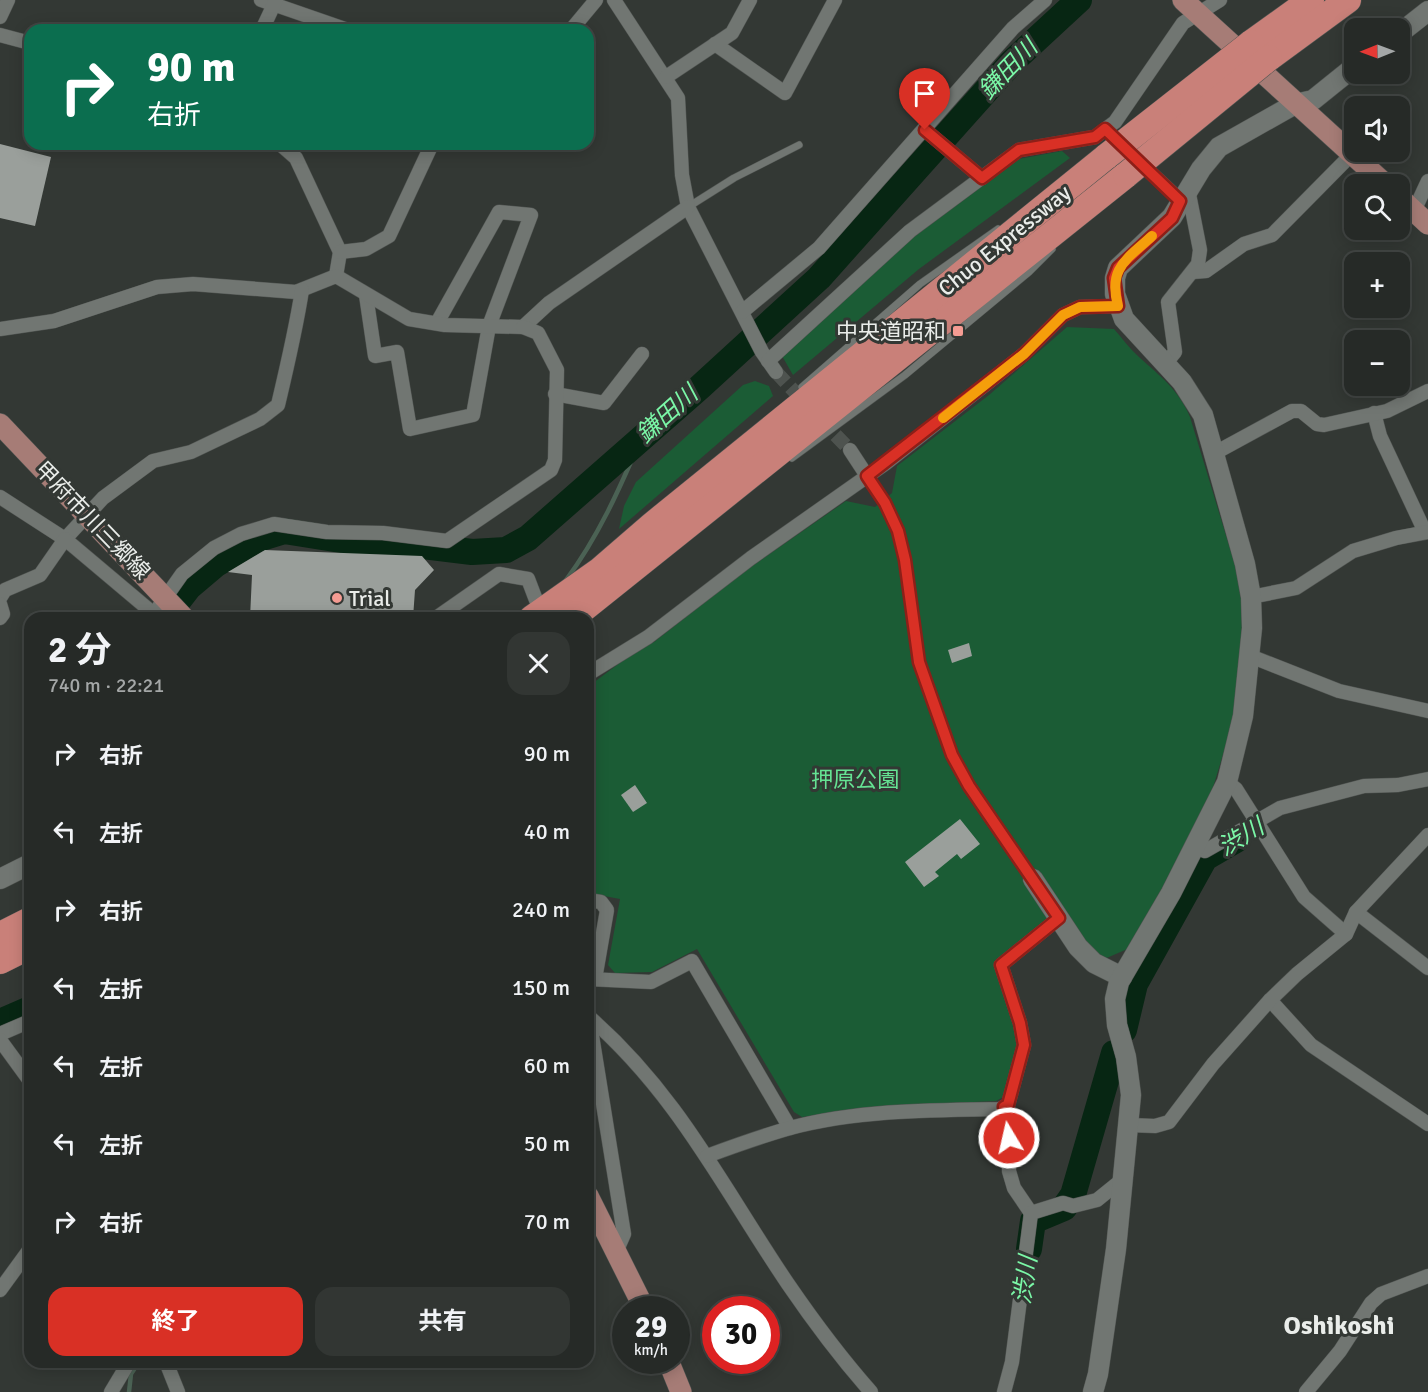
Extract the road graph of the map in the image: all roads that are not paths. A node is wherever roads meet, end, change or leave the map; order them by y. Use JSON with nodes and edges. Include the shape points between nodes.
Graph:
{"nodes":[{"id":1,"x":8,"y":0,"type":"edge"},
{"id":2,"x":596,"y":0,"type":"edge"},
{"id":3,"x":614,"y":0,"type":"edge"},
{"id":4,"x":750,"y":0,"type":"edge"},
{"id":5,"x":835,"y":0,"type":"edge"},
{"id":6,"x":1045,"y":0,"type":"edge"},
{"id":7,"x":1220,"y":0,"type":"edge"},
{"id":8,"x":1311,"y":0,"type":"edge"},
{"id":9,"x":1348,"y":0,"type":"edge"},
{"id":10,"x":270,"y":2,"type":"edge"},
{"id":11,"x":1190,"y":7,"type":"edge"},
{"id":12,"x":1428,"y":11,"type":"edge"},
{"id":13,"x":0,"y":17,"type":"edge"},
{"id":14,"x":264,"y":24,"type":"edge"},
{"id":15,"x":331,"y":24,"type":"edge"},
{"id":16,"x":576,"y":24,"type":"edge"},
{"id":17,"x":1410,"y":25,"type":"edge"},
{"id":18,"x":0,"y":36,"type":"edge"},
{"id":19,"x":24,"y":42,"type":"edge"},
{"id":20,"x":715,"y":44,"type":"junction"},
{"id":21,"x":1260,"y":50,"type":"junction"},
{"id":22,"x":1344,"y":75,"type":"edge"},
{"id":23,"x":666,"y":77,"type":"junction"},
{"id":24,"x":1295,"y":104,"type":"junction"},
{"id":25,"x":1105,"y":129,"type":"junction"},
{"id":26,"x":925,"y":130,"type":"junction"},
{"id":27,"x":799,"y":145,"type":"dead end"},
{"id":28,"x":1344,"y":147,"type":"edge"},
{"id":29,"x":287,"y":150,"type":"edge"},
{"id":30,"x":429,"y":150,"type":"edge"},
{"id":31,"x":1107,"y":156,"type":"junction"},
{"id":32,"x":1344,"y":162,"type":"edge"},
{"id":33,"x":1361,"y":162,"type":"edge"},
{"id":34,"x":1126,"y":174,"type":"junction"},
{"id":35,"x":1374,"y":174,"type":"edge"},
{"id":36,"x":982,"y":178,"type":"junction"},
{"id":37,"x":1428,"y":181,"type":"edge"},
{"id":38,"x":1184,"y":195,"type":"junction"},
{"id":39,"x":688,"y":207,"type":"junction"},
{"id":40,"x":1414,"y":211,"type":"edge"},
{"id":41,"x":1022,"y":213,"type":"dead end"},
{"id":42,"x":1003,"y":225,"type":"dead end"},
{"id":43,"x":1070,"y":232,"type":"dead end"},
{"id":44,"x":1062,"y":240,"type":"dead end"},
{"id":45,"x":340,"y":252,"type":"junction"},
{"id":46,"x":1193,"y":272,"type":"junction"},
{"id":47,"x":336,"y":276,"type":"junction"},
{"id":48,"x":302,"y":290,"type":"junction"},
{"id":49,"x":366,"y":294,"type":"junction"},
{"id":50,"x":1118,"y":306,"type":"junction"},
{"id":51,"x":744,"y":316,"type":"junction"},
{"id":52,"x":437,"y":323,"type":"junction"},
{"id":53,"x":489,"y":326,"type":"junction"},
{"id":54,"x":523,"y":327,"type":"junction"},
{"id":55,"x":0,"y":329,"type":"edge"},
{"id":56,"x":642,"y":354,"type":"dead end"},
{"id":57,"x":1165,"y":364,"type":"junction"},
{"id":58,"x":1428,"y":391,"type":"edge"},
{"id":59,"x":796,"y":393,"type":"dead end"},
{"id":60,"x":555,"y":394,"type":"junction"},
{"id":61,"x":1374,"y":413,"type":"junction"},
{"id":62,"x":0,"y":424,"type":"edge"},
{"id":63,"x":762,"y":424,"type":"dead end"},
{"id":64,"x":850,"y":450,"type":"tunnel mouth"},
{"id":65,"x":1213,"y":454,"type":"junction"},
{"id":66,"x":789,"y":460,"type":"dead end"},
{"id":67,"x":867,"y":476,"type":"junction"},
{"id":68,"x":761,"y":479,"type":"dead end"},
{"id":69,"x":0,"y":497,"type":"edge"},
{"id":70,"x":87,"y":513,"type":"junction"},
{"id":71,"x":1426,"y":532,"type":"edge"},
{"id":72,"x":659,"y":533,"type":"junction"},
{"id":73,"x":65,"y":538,"type":"junction"},
{"id":74,"x":165,"y":596,"type":"junction"},
{"id":75,"x":1251,"y":597,"type":"junction"},
{"id":76,"x":0,"y":598,"type":"edge"},
{"id":77,"x":0,"y":604,"type":"edge"},
{"id":78,"x":536,"y":610,"type":"edge"},
{"id":79,"x":148,"y":612,"type":"edge"},
{"id":80,"x":155,"y":612,"type":"edge"},
{"id":81,"x":179,"y":612,"type":"edge"},
{"id":82,"x":445,"y":612,"type":"edge"},
{"id":83,"x":580,"y":612,"type":"edge"},
{"id":84,"x":0,"y":618,"type":"edge"},
{"id":85,"x":1250,"y":656,"type":"junction"},
{"id":86,"x":594,"y":670,"type":"edge"},
{"id":87,"x":1428,"y":711,"type":"edge"},
{"id":88,"x":1428,"y":779,"type":"edge"},
{"id":89,"x":1227,"y":782,"type":"junction"},
{"id":90,"x":1258,"y":826,"type":"junction"},
{"id":91,"x":1428,"y":835,"type":"edge"},
{"id":92,"x":1196,"y":847,"type":"junction"},
{"id":93,"x":24,"y":867,"type":"edge"},
{"id":94,"x":0,"y":879,"type":"edge"},
{"id":95,"x":1033,"y":879,"type":"joint"},
{"id":96,"x":594,"y":901,"type":"edge"},
{"id":97,"x":1356,"y":912,"type":"junction"},
{"id":98,"x":1059,"y":918,"type":"junction"},
{"id":99,"x":24,"y":923,"type":"edge"},
{"id":100,"x":0,"y":934,"type":"edge"},
{"id":101,"x":1346,"y":934,"type":"junction"},
{"id":102,"x":24,"y":949,"type":"edge"},
{"id":103,"x":0,"y":960,"type":"edge"},
{"id":104,"x":1428,"y":968,"type":"edge"},
{"id":105,"x":594,"y":970,"type":"edge"},
{"id":106,"x":1122,"y":977,"type":"junction"},
{"id":107,"x":594,"y":979,"type":"edge"},
{"id":108,"x":1270,"y":1000,"type":"junction"},
{"id":109,"x":594,"y":1021,"type":"edge"},
{"id":110,"x":24,"y":1024,"type":"edge"},
{"id":111,"x":0,"y":1034,"type":"edge"},
{"id":112,"x":0,"y":1040,"type":"edge"},
{"id":113,"x":594,"y":1052,"type":"edge"},
{"id":114,"x":24,"y":1073,"type":"edge"},
{"id":115,"x":1004,"y":1107,"type":"junction"},
{"id":116,"x":1428,"y":1124,"type":"edge"},
{"id":117,"x":1129,"y":1125,"type":"junction"},
{"id":118,"x":790,"y":1128,"type":"junction"},
{"id":119,"x":707,"y":1155,"type":"junction"},
{"id":120,"x":1123,"y":1179,"type":"junction"},
{"id":121,"x":594,"y":1207,"type":"edge"},
{"id":122,"x":1031,"y":1213,"type":"junction"},
{"id":123,"x":617,"y":1250,"type":"junction"},
{"id":124,"x":24,"y":1257,"type":"edge"},
{"id":125,"x":1428,"y":1276,"type":"edge"},
{"id":126,"x":0,"y":1290,"type":"edge"},
{"id":127,"x":638,"y":1296,"type":"edge"},
{"id":128,"x":125,"y":1368,"type":"edge"},
{"id":129,"x":168,"y":1368,"type":"edge"},
{"id":130,"x":674,"y":1374,"type":"edge"},
{"id":131,"x":111,"y":1392,"type":"edge"},
{"id":132,"x":178,"y":1392,"type":"edge"},
{"id":133,"x":681,"y":1392,"type":"edge"},
{"id":134,"x":871,"y":1392,"type":"edge"},
{"id":135,"x":1004,"y":1392,"type":"edge"},
{"id":136,"x":1093,"y":1392,"type":"edge"},
{"id":137,"x":1306,"y":1392,"type":"edge"}],
"edges":[{"from":1,"to":13,"type":"street"},
{"from":2,"to":16,"type":"street"},
{"from":3,"to":23,"type":"street"},
{"from":4,"to":20,"type":"street","via":[[732,33]]},
{"from":5,"to":20,"type":"street","via":[[785,93]]},
{"from":6,"to":26,"type":"street","via":[[1013,28]]},
{"from":7,"to":11,"type":"street"},
{"from":8,"to":21,"type":"highway","name":"Chuo Expressway"},
{"from":9,"to":21,"type":"highway","name":"Chuo Expressway"},
{"from":10,"to":14,"type":"street"},
{"from":10,"to":15,"type":"street"},
{"from":11,"to":24,"type":"main road"},
{"from":11,"to":25,"type":"street","via":[[1115,122]]},
{"from":12,"to":17,"type":"street"},
{"from":18,"to":19,"type":"street"},
{"from":20,"to":23,"type":"street"},
{"from":21,"to":31,"type":"highway","name":"Chuo Expressway","bridge":true},
{"from":21,"to":34,"type":"highway","name":"Chuo Expressway","bridge":true},
{"from":22,"to":24,"type":"street","via":[[1313,100]]},
{"from":23,"to":39,"type":"street","via":[[678,98],[682,175]]},
{"from":24,"to":28,"type":"main road"},
{"from":24,"to":38,"type":"street","via":[[1219,147]]},
{"from":25,"to":36,"type":"street","via":[[1095,137],[1019,150]]},
{"from":25,"to":38,"type":"street"},
{"from":26,"to":36,"type":"street"},
{"from":26,"to":51,"type":"street","via":[[819,248]]},
{"from":27,"to":39,"type":"lane"},
{"from":29,"to":45,"type":"street","via":[[296,158]]},
{"from":30,"to":45,"type":"street","via":[[389,236],[366,249]]},
{"from":31,"to":41,"type":"lane"},
{"from":31,"to":72,"type":"highway","name":"Chuo Expressway"},
{"from":32,"to":46,"type":"street","via":[[1272,235],[1245,244],[1206,271]]},
{"from":33,"to":35,"type":"main road"},
{"from":34,"to":43,"type":"lane"},
{"from":34,"to":72,"type":"highway","name":"Chuo Expressway"},
{"from":36,"to":51,"type":"street","via":[[901,239],[769,362]]},
{"from":37,"to":40,"type":"street"},
{"from":38,"to":46,"type":"street","via":[[1200,250]]},
{"from":38,"to":50,"type":"street","via":[[1172,218],[1118,268],[1114,278]]},
{"from":39,"to":51,"type":"street"},
{"from":39,"to":54,"type":"street","via":[[549,303]]},
{"from":42,"to":59,"type":"lane","via":[[920,285]]},
{"from":44,"to":66,"type":"lane","via":[[905,375]]},
{"from":45,"to":47,"type":"street"},
{"from":46,"to":57,"type":"street","via":[[1168,302],[1175,352]]},
{"from":47,"to":48,"type":"street"},
{"from":47,"to":49,"type":"street"},
{"from":48,"to":55,"type":"street","via":[[193,284],[157,287],[54,321]]},
{"from":48,"to":70,"type":"street","via":[[278,405],[260,419],[190,452],[153,461]]},
{"from":49,"to":52,"type":"street","via":[[410,319]]},
{"from":49,"to":53,"type":"street","via":[[375,356],[396,352],[410,429],[473,415]]},
{"from":50,"to":57,"type":"street","via":[[1134,333]]},
{"from":50,"to":67,"type":"street","via":[[1080,307],[1063,315],[1024,354]]},
{"from":52,"to":53,"type":"street"},
{"from":52,"to":53,"type":"street","via":[[499,212],[531,215]]},
{"from":53,"to":54,"type":"street"},
{"from":54,"to":60,"type":"street","via":[[538,333],[551,354],[557,370]]},
{"from":56,"to":60,"type":"street","via":[[604,403]]},
{"from":57,"to":65,"type":"street","via":[[1196,400]]},
{"from":58,"to":61,"type":"street","via":[[1387,411]]},
{"from":60,"to":74,"type":"street","via":[[555,460],[551,470],[447,541],[274,524],[214,548],[182,574]]},
{"from":61,"to":65,"type":"street","via":[[1324,425],[1301,411],[1292,411]]},
{"from":61,"to":71,"type":"street","via":[[1380,436]]},
{"from":62,"to":70,"type":"main road","name":"甲府市川三郷線"},
{"from":63,"to":72,"type":"lane"},
{"from":64,"to":67,"type":"street"},
{"from":65,"to":75,"type":"street","via":[[1236,526]]},
{"from":67,"to":86,"type":"street","via":[[648,637]]},
{"from":67,"to":95,"type":"lane","via":[[898,531],[919,662],[952,755]]},
{"from":68,"to":72,"type":"lane"},
{"from":69,"to":73,"type":"street"},
{"from":70,"to":73,"type":"street"},
{"from":70,"to":74,"type":"main road","name":"甲府市川三郷線"},
{"from":71,"to":75,"type":"street","via":[[1353,551],[1296,588]]},
{"from":72,"to":78,"type":"highway","name":"Chuo Expressway"},
{"from":72,"to":83,"type":"highway","name":"Chuo Expressway","via":[[610,588]]},
{"from":73,"to":76,"type":"street","via":[[40,575],[5,590]]},
{"from":73,"to":79,"type":"street"},
{"from":74,"to":80,"type":"street"},
{"from":74,"to":81,"type":"main road","name":"甲府市川三郷線"},
{"from":75,"to":85,"type":"street"},
{"from":77,"to":84,"type":"street"},
{"from":78,"to":82,"type":"street","via":[[528,579],[499,574]]},
{"from":85,"to":87,"type":"street","via":[[1339,691]]},
{"from":85,"to":89,"type":"street","via":[[1243,716]]},
{"from":88,"to":90,"type":"street","via":[[1364,786],[1280,808]]},
{"from":89,"to":90,"type":"street","via":[[1236,789]]},
{"from":89,"to":92,"type":"street"},
{"from":90,"to":92,"type":"street","via":[[1205,851]]},
{"from":90,"to":101,"type":"street","via":[[1304,897]]},
{"from":91,"to":97,"type":"street"},
{"from":92,"to":106,"type":"street"},
{"from":93,"to":94,"type":"street"},
{"from":95,"to":98,"type":"street"},
{"from":96,"to":105,"type":"street","via":[[601,902],[607,910]]},
{"from":97,"to":101,"type":"street"},
{"from":97,"to":104,"type":"street"},
{"from":98,"to":106,"type":"street","via":[[1078,948],[1094,963]]},
{"from":98,"to":115,"type":"street","via":[[1001,965],[1024,1045],[1008,1105]]},
{"from":99,"to":100,"type":"highway"},
{"from":101,"to":108,"type":"street"},
{"from":102,"to":103,"type":"highway"},
{"from":106,"to":117,"type":"street","via":[[1115,999],[1131,1095]]},
{"from":107,"to":118,"type":"street","via":[[651,982],[692,961]]},
{"from":108,"to":116,"type":"street","via":[[1311,1045]]},
{"from":108,"to":117,"type":"street","via":[[1213,1064],[1169,1122]]},
{"from":109,"to":119,"type":"street","via":[[616,1040],[677,1111]]},
{"from":110,"to":111,"type":"street"},
{"from":112,"to":114,"type":"street"},
{"from":113,"to":123,"type":"street","via":[[624,1234]]},
{"from":115,"to":118,"type":"street","via":[[926,1110]]},
{"from":115,"to":122,"type":"street","via":[[1009,1138],[1008,1171]]},
{"from":117,"to":120,"type":"street"},
{"from":118,"to":119,"type":"street"},
{"from":119,"to":134,"type":"street","via":[[788,1284]]},
{"from":120,"to":122,"type":"street","via":[[1097,1200]]},
{"from":120,"to":136,"type":"street"},
{"from":121,"to":123,"type":"main road"},
{"from":122,"to":135,"type":"street","via":[[1012,1362]]},
{"from":123,"to":127,"type":"main road"},
{"from":124,"to":126,"type":"street"},
{"from":125,"to":137,"type":"street","via":[[1380,1294]]},
{"from":128,"to":131,"type":"street"},
{"from":129,"to":132,"type":"street"},
{"from":130,"to":133,"type":"main road"}]}
